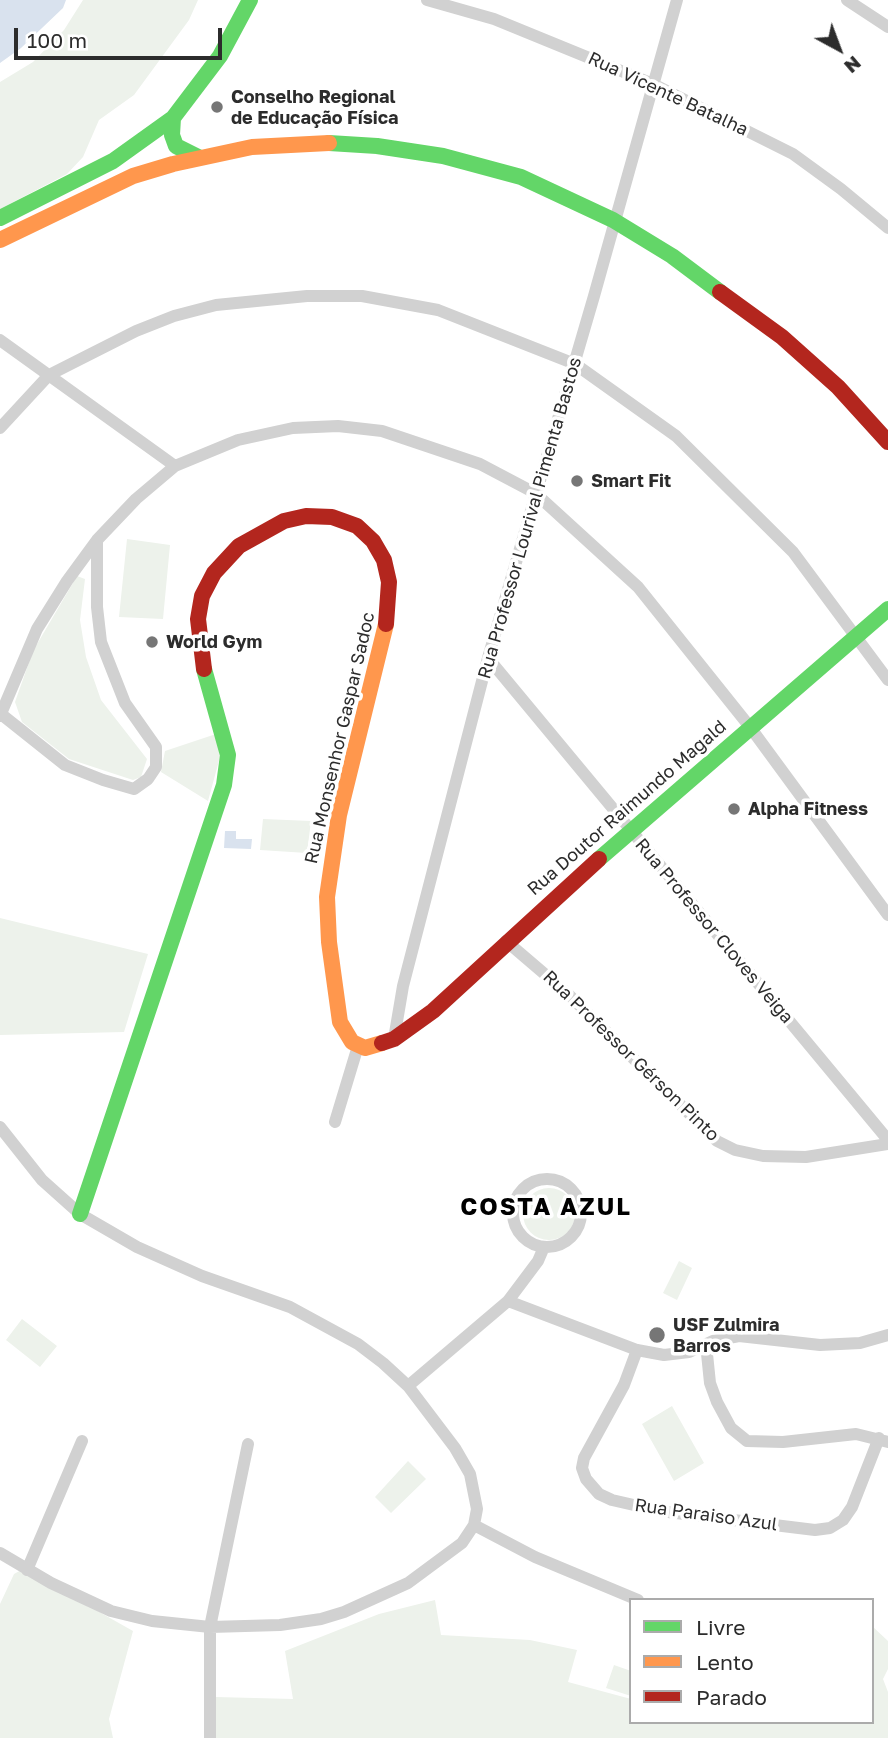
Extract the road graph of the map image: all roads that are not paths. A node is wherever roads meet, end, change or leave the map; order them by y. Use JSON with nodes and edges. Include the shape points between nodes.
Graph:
{"nodes":[{"id":1,"x":250,"y":0,"type":"edge"},
{"id":2,"x":427,"y":0,"type":"edge"},
{"id":3,"x":677,"y":0,"type":"edge"},
{"id":4,"x":847,"y":0,"type":"edge"},
{"id":5,"x":888,"y":27,"type":"edge"},
{"id":6,"x":653,"y":84,"type":"junction"},
{"id":7,"x":173,"y":118,"type":"junction"},
{"id":8,"x":198,"y":158,"type":"junction"},
{"id":9,"x":0,"y":218,"type":"edge"},
{"id":10,"x":613,"y":220,"type":"junction"},
{"id":11,"x":888,"y":229,"type":"edge"},
{"id":12,"x":0,"y":240,"type":"edge"},
{"id":13,"x":0,"y":340,"type":"edge"},
{"id":14,"x":575,"y":364,"type":"junction"},
{"id":15,"x":49,"y":375,"type":"junction"},
{"id":16,"x":0,"y":428,"type":"edge"},
{"id":17,"x":888,"y":442,"type":"edge"},
{"id":18,"x":176,"y":466,"type":"junction"},
{"id":19,"x":535,"y":493,"type":"junction"},
{"id":20,"x":97,"y":540,"type":"junction"},
{"id":21,"x":888,"y":609,"type":"edge"},
{"id":22,"x":855,"y":636,"type":"junction"},
{"id":23,"x":488,"y":658,"type":"junction"},
{"id":24,"x":888,"y":680,"type":"edge"},
{"id":25,"x":0,"y":715,"type":"edge"},
{"id":26,"x":750,"y":727,"type":"junction"},
{"id":27,"x":630,"y":830,"type":"junction"},
{"id":28,"x":888,"y":915,"type":"edge"},
{"id":29,"x":506,"y":941,"type":"junction"},
{"id":30,"x":394,"y":1039,"type":"junction"},
{"id":31,"x":358,"y":1046,"type":"junction"},
{"id":32,"x":335,"y":1122,"type":"dead end"},
{"id":33,"x":0,"y":1127,"type":"edge"},
{"id":34,"x":888,"y":1142,"type":"edge"},
{"id":35,"x":80,"y":1214,"type":"junction"},
{"id":36,"x":544,"y":1247,"type":"junction"},
{"id":37,"x":508,"y":1301,"type":"junction"},
{"id":38,"x":888,"y":1335,"type":"edge"},
{"id":39,"x":706,"y":1344,"type":"junction"},
{"id":40,"x":637,"y":1350,"type":"junction"},
{"id":41,"x":408,"y":1386,"type":"junction"},
{"id":42,"x":883,"y":1440,"type":"edge"},
{"id":43,"x":82,"y":1441,"type":"dead end"},
{"id":44,"x":248,"y":1444,"type":"dead end"},
{"id":45,"x":474,"y":1525,"type":"junction"},
{"id":46,"x":0,"y":1553,"type":"edge"},
{"id":47,"x":27,"y":1570,"type":"junction"},
{"id":48,"x":633,"y":1598,"type":"edge"},
{"id":49,"x":210,"y":1627,"type":"junction"},
{"id":50,"x":210,"y":1738,"type":"edge"}],
"edges":[{"from":1,"to":7,"type":"street","via":[[220,55]]},
{"from":2,"to":6,"type":"street","name":"Rua Vicente Batalha","via":[[506,24]]},
{"from":3,"to":6,"type":"street","name":"Rua Professor Lourival Pimenta Bastos"},
{"from":4,"to":5,"type":"street"},
{"from":6,"to":10,"type":"street","name":"Rua Professor Lourival Pimenta Bastos"},
{"from":6,"to":11,"type":"street","name":"Rua Vicente Batalha","via":[[793,154]]},
{"from":7,"to":8,"type":"street","via":[[176,146]]},
{"from":7,"to":9,"type":"street","via":[[113,161]]},
{"from":8,"to":10,"type":"street","via":[[279,145],[377,146],[443,156],[521,177]]},
{"from":8,"to":12,"type":"street","via":[[133,176]]},
{"from":10,"to":14,"type":"street","name":"Rua Professor Lourival Pimenta Bastos"},
{"from":10,"to":17,"type":"street","via":[[672,256],[782,337],[838,387]]},
{"from":13,"to":15,"type":"street"},
{"from":14,"to":15,"type":"street","via":[[438,310],[362,296],[307,296],[238,302],[174,317]]},
{"from":14,"to":19,"type":"street","name":"Rua Professor Lourival Pimenta Bastos"},
{"from":14,"to":22,"type":"street","via":[[700,457],[793,552]]},
{"from":15,"to":16,"type":"street"},
{"from":15,"to":18,"type":"street"},
{"from":18,"to":19,"type":"street","via":[[238,440],[293,428],[338,426],[382,431],[433,446]]},
{"from":18,"to":20,"type":"street"},
{"from":19,"to":23,"type":"street","name":"Rua Professor Lourival Pimenta Bastos"},
{"from":19,"to":26,"type":"street","via":[[638,587]]},
{"from":20,"to":25,"type":"street","via":[[37,629]]},
{"from":20,"to":25,"type":"street","via":[[101,642],[125,703],[156,747],[156,767],[134,789],[103,780],[65,765]]},
{"from":21,"to":22,"type":"street","name":"Rua Doutor Raimundo Magald"},
{"from":22,"to":24,"type":"street"},
{"from":22,"to":26,"type":"street","name":"Rua Doutor Raimundo Magald"},
{"from":23,"to":27,"type":"street","name":"Rua Professor Cloves Veiga"},
{"from":23,"to":30,"type":"street","name":"Rua Professor Lourival Pimenta Bastos","via":[[403,986]]},
{"from":26,"to":27,"type":"street","name":"Rua Doutor Raimundo Magald"},
{"from":26,"to":28,"type":"street"},
{"from":27,"to":29,"type":"street","name":"Rua Doutor Raimundo Magald"},
{"from":27,"to":34,"type":"street","name":"Rua Professor Cloves Veiga"},
{"from":29,"to":30,"type":"street","name":"Rua Doutor Raimundo Magald","via":[[433,1012]]},
{"from":29,"to":34,"type":"street","name":"Rua Professor Gérson Pinto","via":[[568,994],[717,1141],[763,1156],[806,1157]]},
{"from":30,"to":31,"type":"street","via":[[374,1048]]},
{"from":31,"to":32,"type":"street"},
{"from":31,"to":35,"type":"street","name":"Rua Monsenhor Gaspar Sadoc","via":[[340,1022],[327,897],[339,815],[382,650],[389,582],[384,559],[357,526],[332,517],[306,516],[284,521],[239,546],[214,573],[202,596],[198,640],[225,741],[227,771]]},
{"from":33,"to":35,"type":"street","via":[[42,1181]]},
{"from":35,"to":41,"type":"street","via":[[137,1247],[202,1276],[290,1307],[358,1344]]},
{"from":36,"to":36,"type":"street","via":[[566,1241],[580,1222],[578,1198],[571,1188],[550,1178],[527,1184],[513,1204],[512,1216],[522,1237]]},
{"from":36,"to":37,"type":"street"},
{"from":37,"to":40,"type":"street"},
{"from":37,"to":41,"type":"street"},
{"from":38,"to":39,"type":"street","via":[[842,1344],[739,1336]]},
{"from":39,"to":40,"type":"street","via":[[676,1356]]},
{"from":39,"to":42,"type":"street","via":[[717,1402],[731,1428],[747,1441],[856,1434]]},
{"from":40,"to":42,"type":"street","name":"Rua Paraiso Azul","via":[[624,1385],[584,1458],[586,1479],[599,1494],[612,1500],[660,1511],[830,1528],[852,1507]]},
{"from":41,"to":45,"type":"street","via":[[470,1474],[476,1493]]},
{"from":43,"to":47,"type":"street"},
{"from":44,"to":49,"type":"street"},
{"from":45,"to":48,"type":"street","via":[[535,1558]]},
{"from":45,"to":49,"type":"street","via":[[440,1562],[399,1588],[344,1612],[280,1625]]},
{"from":46,"to":47,"type":"street"},
{"from":47,"to":49,"type":"street","via":[[111,1611],[152,1622]]},
{"from":49,"to":50,"type":"street"}]}
